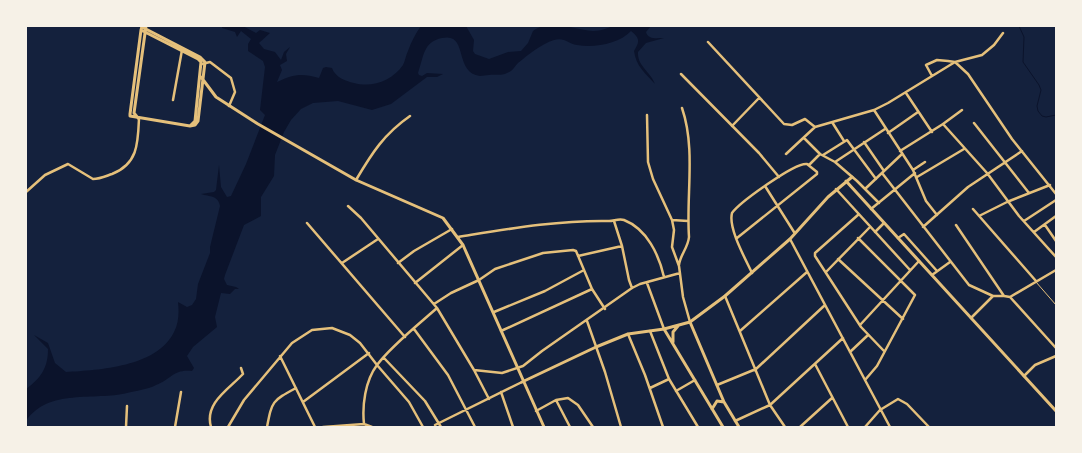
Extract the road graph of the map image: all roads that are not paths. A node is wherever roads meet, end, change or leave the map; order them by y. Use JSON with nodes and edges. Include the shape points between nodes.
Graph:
{"nodes":[{"id":1,"x":143,"y":28,"type":"edge"},
{"id":2,"x":1003,"y":32,"type":"dead end"},
{"id":3,"x":708,"y":42,"type":"dead end"},
{"id":4,"x":183,"y":49,"type":"junction"},
{"id":5,"x":955,"y":62,"type":"junction"},
{"id":6,"x":203,"y":63,"type":"junction"},
{"id":7,"x":681,"y":74,"type":"dead end"},
{"id":8,"x":932,"y":76,"type":"junction"},
{"id":9,"x":201,"y":77,"type":"junction"},
{"id":10,"x":203,"y":80,"type":"junction"},
{"id":11,"x":906,"y":93,"type":"junction"},
{"id":12,"x":759,"y":98,"type":"junction"},
{"id":13,"x":173,"y":100,"type":"dead end"},
{"id":14,"x":229,"y":106,"type":"junction"},
{"id":15,"x":682,"y":108,"type":"dead end"},
{"id":16,"x":874,"y":110,"type":"junction"},
{"id":17,"x":962,"y":110,"type":"dead end"},
{"id":18,"x":918,"y":112,"type":"junction"},
{"id":19,"x":647,"y":115,"type":"dead end"},
{"id":20,"x":410,"y":116,"type":"dead end"},
{"id":21,"x":139,"y":118,"type":"junction"},
{"id":22,"x":832,"y":122,"type":"junction"},
{"id":23,"x":974,"y":123,"type":"dead end"},
{"id":24,"x":943,"y":124,"type":"junction"},
{"id":25,"x":190,"y":126,"type":"junction"},
{"id":26,"x":732,"y":126,"type":"junction"},
{"id":27,"x":815,"y":127,"type":"junction"},
{"id":28,"x":885,"y":128,"type":"junction"},
{"id":29,"x":932,"y":132,"type":"junction"},
{"id":30,"x":888,"y":133,"type":"junction"},
{"id":31,"x":804,"y":138,"type":"junction"},
{"id":32,"x":844,"y":141,"type":"junction"},
{"id":33,"x":864,"y":142,"type":"junction"},
{"id":34,"x":854,"y":149,"type":"junction"},
{"id":35,"x":964,"y":149,"type":"junction"},
{"id":36,"x":1022,"y":151,"type":"junction"},
{"id":37,"x":901,"y":153,"type":"junction"},
{"id":38,"x":786,"y":154,"type":"dead end"},
{"id":39,"x":822,"y":155,"type":"junction"},
{"id":40,"x":835,"y":162,"type":"junction"},
{"id":41,"x":925,"y":162,"type":"dead end"},
{"id":42,"x":1005,"y":162,"type":"junction"},
{"id":43,"x":809,"y":165,"type":"junction"},
{"id":44,"x":914,"y":171,"type":"junction"},
{"id":45,"x":883,"y":172,"type":"junction"},
{"id":46,"x":987,"y":173,"type":"junction"},
{"id":47,"x":779,"y":177,"type":"junction"},
{"id":48,"x":917,"y":177,"type":"junction"},
{"id":49,"x":852,"y":178,"type":"junction"},
{"id":50,"x":876,"y":179,"type":"junction"},
{"id":51,"x":356,"y":180,"type":"junction"},
{"id":52,"x":846,"y":182,"type":"junction"},
{"id":53,"x":1050,"y":185,"type":"junction"},
{"id":54,"x":765,"y":186,"type":"junction"},
{"id":55,"x":836,"y":189,"type":"junction"},
{"id":56,"x":864,"y":189,"type":"junction"},
{"id":57,"x":895,"y":189,"type":"junction"},
{"id":58,"x":26,"y":192,"type":"edge"},
{"id":59,"x":1029,"y":193,"type":"junction"},
{"id":60,"x":1056,"y":194,"type":"edge"},
{"id":61,"x":1056,"y":200,"type":"edge"},
{"id":62,"x":1007,"y":202,"type":"junction"},
{"id":63,"x":879,"y":203,"type":"junction"},
{"id":64,"x":777,"y":205,"type":"junction"},
{"id":65,"x":348,"y":206,"type":"dead end"},
{"id":66,"x":871,"y":209,"type":"junction"},
{"id":67,"x":973,"y":209,"type":"dead end"},
{"id":68,"x":859,"y":214,"type":"junction"},
{"id":69,"x":937,"y":215,"type":"junction"},
{"id":70,"x":979,"y":216,"type":"junction"},
{"id":71,"x":1056,"y":216,"type":"edge"},
{"id":72,"x":672,"y":220,"type":"junction"},
{"id":73,"x":614,"y":221,"type":"junction"},
{"id":74,"x":688,"y":221,"type":"junction"},
{"id":75,"x":1024,"y":221,"type":"junction"},
{"id":76,"x":307,"y":223,"type":"dead end"},
{"id":77,"x":884,"y":223,"type":"junction"},
{"id":78,"x":956,"y":225,"type":"dead end"},
{"id":79,"x":1045,"y":225,"type":"junction"},
{"id":80,"x":870,"y":227,"type":"junction"},
{"id":81,"x":923,"y":227,"type":"junction"},
{"id":82,"x":452,"y":229,"type":"junction"},
{"id":83,"x":794,"y":232,"type":"junction"},
{"id":84,"x":875,"y":232,"type":"junction"},
{"id":85,"x":1034,"y":232,"type":"junction"},
{"id":86,"x":458,"y":236,"type":"junction"},
{"id":87,"x":737,"y":238,"type":"junction"},
{"id":88,"x":858,"y":238,"type":"junction"},
{"id":89,"x":898,"y":238,"type":"junction"},
{"id":90,"x":378,"y":239,"type":"junction"},
{"id":91,"x":790,"y":239,"type":"junction"},
{"id":92,"x":1056,"y":241,"type":"edge"},
{"id":93,"x":463,"y":245,"type":"junction"},
{"id":94,"x":622,"y":246,"type":"junction"},
{"id":95,"x":918,"y":249,"type":"junction"},
{"id":96,"x":912,"y":254,"type":"junction"},
{"id":97,"x":578,"y":256,"type":"junction"},
{"id":98,"x":1056,"y":257,"type":"edge"},
{"id":99,"x":838,"y":259,"type":"junction"},
{"id":100,"x":919,"y":261,"type":"junction"},
{"id":101,"x":342,"y":262,"type":"junction"},
{"id":102,"x":950,"y":262,"type":"junction"},
{"id":103,"x":398,"y":263,"type":"junction"},
{"id":104,"x":679,"y":266,"type":"junction"},
{"id":105,"x":584,"y":270,"type":"junction"},
{"id":106,"x":910,"y":270,"type":"junction"},
{"id":107,"x":1056,"y":270,"type":"edge"},
{"id":108,"x":937,"y":271,"type":"junction"},
{"id":109,"x":752,"y":272,"type":"junction"},
{"id":110,"x":807,"y":272,"type":"junction"},
{"id":111,"x":826,"y":272,"type":"junction"},
{"id":112,"x":680,"y":273,"type":"junction"},
{"id":113,"x":932,"y":275,"type":"junction"},
{"id":114,"x":664,"y":277,"type":"junction"},
{"id":115,"x":479,"y":280,"type":"junction"},
{"id":116,"x":902,"y":281,"type":"junction"},
{"id":117,"x":1036,"y":281,"type":"junction"},
{"id":118,"x":415,"y":283,"type":"junction"},
{"id":119,"x":647,"y":283,"type":"junction"},
{"id":120,"x":632,"y":288,"type":"junction"},
{"id":121,"x":592,"y":289,"type":"junction"},
{"id":122,"x":726,"y":296,"type":"junction"},
{"id":123,"x":993,"y":296,"type":"junction"},
{"id":124,"x":1004,"y":296,"type":"junction"},
{"id":125,"x":1010,"y":297,"type":"junction"},
{"id":126,"x":882,"y":302,"type":"junction"},
{"id":127,"x":434,"y":304,"type":"junction"},
{"id":128,"x":825,"y":305,"type":"junction"},
{"id":129,"x":1056,"y":305,"type":"edge"},
{"id":130,"x":437,"y":308,"type":"junction"},
{"id":131,"x":605,"y":309,"type":"junction"},
{"id":132,"x":494,"y":312,"type":"junction"},
{"id":133,"x":971,"y":318,"type":"junction"},
{"id":134,"x":903,"y":319,"type":"junction"},
{"id":135,"x":587,"y":321,"type":"junction"},
{"id":136,"x":690,"y":322,"type":"junction"},
{"id":137,"x":680,"y":325,"type":"junction"},
{"id":138,"x":860,"y":325,"type":"junction"},
{"id":139,"x":414,"y":329,"type":"junction"},
{"id":140,"x":664,"y":329,"type":"junction"},
{"id":141,"x":501,"y":331,"type":"junction"},
{"id":142,"x":650,"y":331,"type":"junction"},
{"id":143,"x":740,"y":331,"type":"junction"},
{"id":144,"x":695,"y":332,"type":"junction"},
{"id":145,"x":628,"y":334,"type":"junction"},
{"id":146,"x":868,"y":335,"type":"junction"},
{"id":147,"x":405,"y":337,"type":"junction"},
{"id":148,"x":842,"y":338,"type":"junction"},
{"id":149,"x":673,"y":344,"type":"junction"},
{"id":150,"x":596,"y":347,"type":"junction"},
{"id":151,"x":1056,"y":348,"type":"edge"},
{"id":152,"x":884,"y":351,"type":"junction"},
{"id":153,"x":850,"y":352,"type":"junction"},
{"id":154,"x":369,"y":353,"type":"junction"},
{"id":155,"x":280,"y":356,"type":"junction"},
{"id":156,"x":1056,"y":356,"type":"edge"},
{"id":157,"x":384,"y":358,"type":"junction"},
{"id":158,"x":815,"y":364,"type":"junction"},
{"id":159,"x":377,"y":365,"type":"junction"},
{"id":160,"x":241,"y":368,"type":"dead end"},
{"id":161,"x":517,"y":369,"type":"junction"},
{"id":162,"x":756,"y":369,"type":"junction"},
{"id":163,"x":474,"y":370,"type":"junction"},
{"id":164,"x":1024,"y":376,"type":"junction"},
{"id":165,"x":669,"y":379,"type":"junction"},
{"id":166,"x":695,"y":380,"type":"junction"},
{"id":167,"x":866,"y":380,"type":"junction"},
{"id":168,"x":522,"y":382,"type":"junction"},
{"id":169,"x":717,"y":385,"type":"junction"},
{"id":170,"x":296,"y":388,"type":"junction"},
{"id":171,"x":650,"y":388,"type":"junction"},
{"id":172,"x":676,"y":391,"type":"junction"},
{"id":173,"x":181,"y":392,"type":"dead end"},
{"id":174,"x":501,"y":392,"type":"junction"},
{"id":175,"x":832,"y":398,"type":"junction"},
{"id":176,"x":488,"y":399,"type":"junction"},
{"id":177,"x":556,"y":400,"type":"junction"},
{"id":178,"x":303,"y":402,"type":"junction"},
{"id":179,"x":724,"y":402,"type":"junction"},
{"id":180,"x":770,"y":405,"type":"junction"},
{"id":181,"x":127,"y":406,"type":"dead end"},
{"id":182,"x":712,"y":409,"type":"junction"},
{"id":183,"x":466,"y":410,"type":"junction"},
{"id":184,"x":880,"y":410,"type":"junction"},
{"id":185,"x":536,"y":411,"type":"junction"},
{"id":186,"x":1056,"y":411,"type":"edge"},
{"id":187,"x":735,"y":421,"type":"junction"},
{"id":188,"x":439,"y":423,"type":"junction"},
{"id":189,"x":364,"y":424,"type":"junction"},
{"id":190,"x":435,"y":425,"type":"dead end"},
{"id":191,"x":369,"y":426,"type":"edge"},
{"id":192,"x":126,"y":427,"type":"edge"},
{"id":193,"x":174,"y":427,"type":"edge"},
{"id":194,"x":211,"y":427,"type":"edge"},
{"id":195,"x":228,"y":427,"type":"edge"},
{"id":196,"x":267,"y":427,"type":"edge"},
{"id":197,"x":315,"y":427,"type":"edge"},
{"id":198,"x":323,"y":427,"type":"edge"},
{"id":199,"x":372,"y":427,"type":"edge"},
{"id":200,"x":423,"y":427,"type":"edge"},
{"id":201,"x":441,"y":427,"type":"edge"},
{"id":202,"x":475,"y":427,"type":"edge"},
{"id":203,"x":513,"y":427,"type":"edge"},
{"id":204,"x":544,"y":427,"type":"edge"},
{"id":205,"x":570,"y":427,"type":"edge"},
{"id":206,"x":593,"y":427,"type":"edge"},
{"id":207,"x":620,"y":427,"type":"edge"},
{"id":208,"x":663,"y":427,"type":"edge"},
{"id":209,"x":698,"y":427,"type":"edge"},
{"id":210,"x":723,"y":427,"type":"edge"},
{"id":211,"x":739,"y":427,"type":"edge"},
{"id":212,"x":785,"y":427,"type":"edge"},
{"id":213,"x":800,"y":427,"type":"edge"},
{"id":214,"x":848,"y":427,"type":"edge"},
{"id":215,"x":865,"y":427,"type":"edge"},
{"id":216,"x":890,"y":427,"type":"edge"},
{"id":217,"x":929,"y":427,"type":"edge"}],
"edges":[{"from":1,"to":4,"type":"street"},
{"from":1,"to":21,"type":"street","via":[[134,113]]},
{"from":2,"to":5,"type":"street","via":[[994,45],[982,55]]},
{"from":3,"to":12,"type":"street"},
{"from":4,"to":6,"type":"street"},
{"from":4,"to":13,"type":"street"},
{"from":5,"to":8,"type":"street"},
{"from":5,"to":8,"type":"street","via":[[938,60],[927,64],[926,67]]},
{"from":5,"to":36,"type":"street","via":[[973,78]]},
{"from":6,"to":9,"type":"street"},
{"from":6,"to":10,"type":"street"},
{"from":6,"to":14,"type":"street","via":[[210,62],[233,81],[235,97]]},
{"from":7,"to":26,"type":"street"},
{"from":8,"to":11,"type":"street"},
{"from":9,"to":10,"type":"street"},
{"from":9,"to":25,"type":"street","via":[[195,121]]},
{"from":10,"to":14,"type":"street","via":[[214,94]]},
{"from":10,"to":25,"type":"street","via":[[198,121]]},
{"from":11,"to":16,"type":"street"},
{"from":11,"to":18,"type":"street"},
{"from":12,"to":26,"type":"street"},
{"from":12,"to":27,"type":"street","via":[[784,124],[792,125],[805,119]]},
{"from":14,"to":51,"type":"street"},
{"from":15,"to":74,"type":"street","via":[[687,125],[690,176]]},
{"from":16,"to":22,"type":"street"},
{"from":16,"to":28,"type":"street"},
{"from":17,"to":24,"type":"street"},
{"from":18,"to":29,"type":"street"},
{"from":18,"to":30,"type":"street"},
{"from":19,"to":72,"type":"street","via":[[649,169]]},
{"from":20,"to":51,"type":"street","via":[[380,142]]},
{"from":21,"to":25,"type":"street"},
{"from":21,"to":58,"type":"street","via":[[136,149],[126,166],[118,172],[94,179],[68,164],[45,175]]},
{"from":22,"to":27,"type":"street"},
{"from":22,"to":32,"type":"street"},
{"from":23,"to":42,"type":"street"},
{"from":24,"to":29,"type":"street"},
{"from":24,"to":35,"type":"street"},
{"from":26,"to":47,"type":"street"},
{"from":27,"to":31,"type":"street"},
{"from":28,"to":30,"type":"street"},
{"from":28,"to":33,"type":"street"},
{"from":29,"to":37,"type":"street"},
{"from":30,"to":37,"type":"street"},
{"from":31,"to":38,"type":"street"},
{"from":31,"to":39,"type":"street"},
{"from":32,"to":34,"type":"street","via":[[848,140]]},
{"from":32,"to":39,"type":"street"},
{"from":33,"to":34,"type":"street"},
{"from":33,"to":45,"type":"street"},
{"from":34,"to":40,"type":"street"},
{"from":34,"to":50,"type":"street"},
{"from":35,"to":46,"type":"street"},
{"from":35,"to":48,"type":"street"},
{"from":36,"to":42,"type":"street"},
{"from":36,"to":53,"type":"street"},
{"from":37,"to":44,"type":"street"},
{"from":37,"to":45,"type":"street"},
{"from":39,"to":40,"type":"street"},
{"from":39,"to":43,"type":"street"},
{"from":40,"to":49,"type":"street"},
{"from":41,"to":44,"type":"street"},
{"from":42,"to":46,"type":"street"},
{"from":42,"to":59,"type":"street"},
{"from":43,"to":47,"type":"street","via":[[797,165]]},
{"from":43,"to":64,"type":"street","via":[[817,174]]},
{"from":44,"to":48,"type":"street"},
{"from":44,"to":57,"type":"street"},
{"from":45,"to":50,"type":"street"},
{"from":45,"to":57,"type":"street"},
{"from":46,"to":62,"type":"street"},
{"from":46,"to":69,"type":"street"},
{"from":47,"to":54,"type":"street"},
{"from":48,"to":69,"type":"street","via":[[926,201]]},
{"from":49,"to":52,"type":"street"},
{"from":49,"to":56,"type":"street"},
{"from":50,"to":56,"type":"street"},
{"from":51,"to":82,"type":"street","via":[[438,215]]},
{"from":52,"to":55,"type":"street"},
{"from":52,"to":66,"type":"street"},
{"from":53,"to":59,"type":"street"},
{"from":53,"to":60,"type":"street"},
{"from":54,"to":64,"type":"street"},
{"from":54,"to":87,"type":"street","via":[[732,214],[731,222]]},
{"from":55,"to":68,"type":"street"},
{"from":55,"to":83,"type":"street"},
{"from":56,"to":63,"type":"street"},
{"from":57,"to":63,"type":"street"},
{"from":57,"to":81,"type":"street"},
{"from":59,"to":62,"type":"street"},
{"from":61,"to":75,"type":"street"},
{"from":62,"to":70,"type":"street"},
{"from":62,"to":75,"type":"street"},
{"from":63,"to":66,"type":"street"},
{"from":64,"to":83,"type":"street"},
{"from":64,"to":87,"type":"street"},
{"from":65,"to":90,"type":"street"},
{"from":66,"to":77,"type":"street"},
{"from":67,"to":70,"type":"street"},
{"from":68,"to":80,"type":"street"},
{"from":68,"to":111,"type":"street","via":[[815,254]]},
{"from":69,"to":81,"type":"street"},
{"from":70,"to":117,"type":"street"},
{"from":71,"to":79,"type":"street"},
{"from":72,"to":74,"type":"street"},
{"from":72,"to":104,"type":"street","via":[[672,247]]},
{"from":73,"to":86,"type":"street","via":[[558,223]]},
{"from":73,"to":94,"type":"street"},
{"from":73,"to":114,"type":"street","via":[[622,219],[638,228],[656,252]]},
{"from":74,"to":104,"type":"street","via":[[688,241],[680,257]]},
{"from":75,"to":85,"type":"street"},
{"from":76,"to":101,"type":"street"},
{"from":77,"to":84,"type":"street"},
{"from":77,"to":89,"type":"street"},
{"from":78,"to":124,"type":"street"},
{"from":79,"to":85,"type":"street"},
{"from":79,"to":92,"type":"street"},
{"from":80,"to":84,"type":"street"},
{"from":80,"to":88,"type":"street"},
{"from":81,"to":102,"type":"street"},
{"from":82,"to":86,"type":"street"},
{"from":82,"to":103,"type":"street"},
{"from":83,"to":91,"type":"street"},
{"from":84,"to":106,"type":"street"},
{"from":85,"to":98,"type":"street"},
{"from":86,"to":93,"type":"street"},
{"from":87,"to":109,"type":"street"},
{"from":88,"to":99,"type":"street"},
{"from":88,"to":116,"type":"street"},
{"from":89,"to":95,"type":"street","via":[[904,234]]},
{"from":89,"to":96,"type":"street"},
{"from":90,"to":101,"type":"street"},
{"from":90,"to":103,"type":"street"},
{"from":91,"to":109,"type":"street"},
{"from":91,"to":110,"type":"street"},
{"from":93,"to":115,"type":"street"},
{"from":93,"to":118,"type":"street"},
{"from":94,"to":97,"type":"street"},
{"from":94,"to":120,"type":"street"},
{"from":95,"to":96,"type":"street"},
{"from":95,"to":108,"type":"street"},
{"from":96,"to":100,"type":"street"},
{"from":97,"to":105,"type":"street"},
{"from":97,"to":115,"type":"street","via":[[573,250],[543,253],[495,269]]},
{"from":99,"to":111,"type":"street"},
{"from":99,"to":126,"type":"street"},
{"from":100,"to":106,"type":"street"},
{"from":100,"to":113,"type":"street"},
{"from":101,"to":147,"type":"street"},
{"from":102,"to":108,"type":"street"},
{"from":102,"to":123,"type":"street","via":[[969,285]]},
{"from":103,"to":118,"type":"street"},
{"from":104,"to":112,"type":"street"},
{"from":105,"to":121,"type":"street"},
{"from":105,"to":132,"type":"street","via":[[545,291]]},
{"from":106,"to":116,"type":"street"},
{"from":107,"to":117,"type":"street"},
{"from":108,"to":113,"type":"street"},
{"from":109,"to":122,"type":"street"},
{"from":110,"to":128,"type":"street"},
{"from":110,"to":143,"type":"street"},
{"from":111,"to":138,"type":"street"},
{"from":112,"to":114,"type":"street"},
{"from":112,"to":136,"type":"street"},
{"from":113,"to":133,"type":"street"},
{"from":114,"to":119,"type":"street"},
{"from":115,"to":127,"type":"street"},
{"from":115,"to":132,"type":"street"},
{"from":116,"to":126,"type":"street"},
{"from":116,"to":134,"type":"street","via":[[915,295]]},
{"from":117,"to":125,"type":"street"},
{"from":117,"to":129,"type":"lane"},
{"from":118,"to":127,"type":"street"},
{"from":119,"to":120,"type":"street"},
{"from":119,"to":140,"type":"street"},
{"from":120,"to":131,"type":"street"},
{"from":121,"to":131,"type":"street"},
{"from":121,"to":141,"type":"street"},
{"from":122,"to":136,"type":"street"},
{"from":122,"to":143,"type":"street"},
{"from":123,"to":124,"type":"street"},
{"from":123,"to":133,"type":"street"},
{"from":124,"to":125,"type":"street"},
{"from":125,"to":151,"type":"street"},
{"from":126,"to":134,"type":"street"},
{"from":126,"to":138,"type":"street"},
{"from":127,"to":130,"type":"street"},
{"from":128,"to":148,"type":"street"},
{"from":128,"to":162,"type":"street"},
{"from":130,"to":139,"type":"street"},
{"from":130,"to":163,"type":"street"},
{"from":131,"to":135,"type":"street"},
{"from":132,"to":141,"type":"street"},
{"from":133,"to":164,"type":"street"},
{"from":134,"to":152,"type":"street"},
{"from":135,"to":150,"type":"street"},
{"from":135,"to":161,"type":"street"},
{"from":136,"to":137,"type":"street"},
{"from":136,"to":144,"type":"street"},
{"from":137,"to":140,"type":"street"},
{"from":137,"to":144,"type":"street","via":[[690,327]]},
{"from":137,"to":149,"type":"street","via":[[673,332]]},
{"from":138,"to":146,"type":"street"},
{"from":139,"to":147,"type":"street"},
{"from":139,"to":183,"type":"street","via":[[448,375]]},
{"from":140,"to":142,"type":"street"},
{"from":140,"to":149,"type":"street"},
{"from":141,"to":161,"type":"street"},
{"from":142,"to":145,"type":"street"},
{"from":142,"to":165,"type":"street"},
{"from":143,"to":162,"type":"street"},
{"from":144,"to":169,"type":"street"},
{"from":145,"to":150,"type":"street"},
{"from":145,"to":171,"type":"street"},
{"from":146,"to":152,"type":"street"},
{"from":146,"to":153,"type":"street"},
{"from":147,"to":157,"type":"street"},
{"from":148,"to":153,"type":"street"},
{"from":148,"to":158,"type":"street"},
{"from":149,"to":166,"type":"street"},
{"from":150,"to":168,"type":"street"},
{"from":150,"to":207,"type":"street"},
{"from":152,"to":167,"type":"street"},
{"from":153,"to":167,"type":"street"},
{"from":154,"to":155,"type":"street","via":[[350,335],[332,328],[321,328],[304,334]]},
{"from":154,"to":159,"type":"street"},
{"from":154,"to":178,"type":"street"},
{"from":155,"to":170,"type":"street"},
{"from":155,"to":195,"type":"street","via":[[244,400]]},
{"from":156,"to":164,"type":"street","via":[[1035,365]]},
{"from":157,"to":159,"type":"street"},
{"from":157,"to":188,"type":"street","via":[[422,397]]},
{"from":158,"to":175,"type":"street"},
{"from":158,"to":180,"type":"street"},
{"from":159,"to":189,"type":"street","via":[[367,389]]},
{"from":159,"to":200,"type":"street","via":[[409,402]]},
{"from":160,"to":194,"type":"street","via":[[242,374],[214,403]]},
{"from":161,"to":163,"type":"street","via":[[502,373]]},
{"from":161,"to":168,"type":"street"},
{"from":162,"to":169,"type":"street"},
{"from":162,"to":180,"type":"street"},
{"from":163,"to":176,"type":"street"},
{"from":164,"to":186,"type":"street"},
{"from":165,"to":171,"type":"street"},
{"from":165,"to":172,"type":"street"},
{"from":166,"to":172,"type":"street"},
{"from":166,"to":182,"type":"street"},
{"from":167,"to":184,"type":"street"},
{"from":168,"to":174,"type":"street"},
{"from":168,"to":185,"type":"street"},
{"from":169,"to":179,"type":"street"},
{"from":170,"to":178,"type":"street"},
{"from":170,"to":196,"type":"street","via":[[273,403]]},
{"from":171,"to":208,"type":"street"},
{"from":172,"to":209,"type":"street"},
{"from":173,"to":193,"type":"street"},
{"from":174,"to":176,"type":"street"},
{"from":174,"to":203,"type":"street"},
{"from":175,"to":213,"type":"street"},
{"from":175,"to":214,"type":"street"},
{"from":176,"to":183,"type":"street"},
{"from":177,"to":185,"type":"street"},
{"from":177,"to":205,"type":"street"},
{"from":177,"to":206,"type":"street","via":[[568,398],[574,401]]},
{"from":178,"to":197,"type":"street"},
{"from":179,"to":182,"type":"street","via":[[717,401]]},
{"from":179,"to":187,"type":"street"},
{"from":180,"to":187,"type":"street"},
{"from":180,"to":212,"type":"street"},
{"from":181,"to":192,"type":"street"},
{"from":182,"to":210,"type":"street"},
{"from":183,"to":188,"type":"street"},
{"from":183,"to":202,"type":"street"},
{"from":184,"to":215,"type":"street"},
{"from":184,"to":216,"type":"street"},
{"from":184,"to":217,"type":"street","via":[[894,400],[901,400]]},
{"from":185,"to":204,"type":"street"},
{"from":187,"to":211,"type":"street"},
{"from":188,"to":190,"type":"street"},
{"from":188,"to":201,"type":"street"},
{"from":189,"to":191,"type":"street"},
{"from":189,"to":198,"type":"street"},
{"from":191,"to":199,"type":"street"}]}
